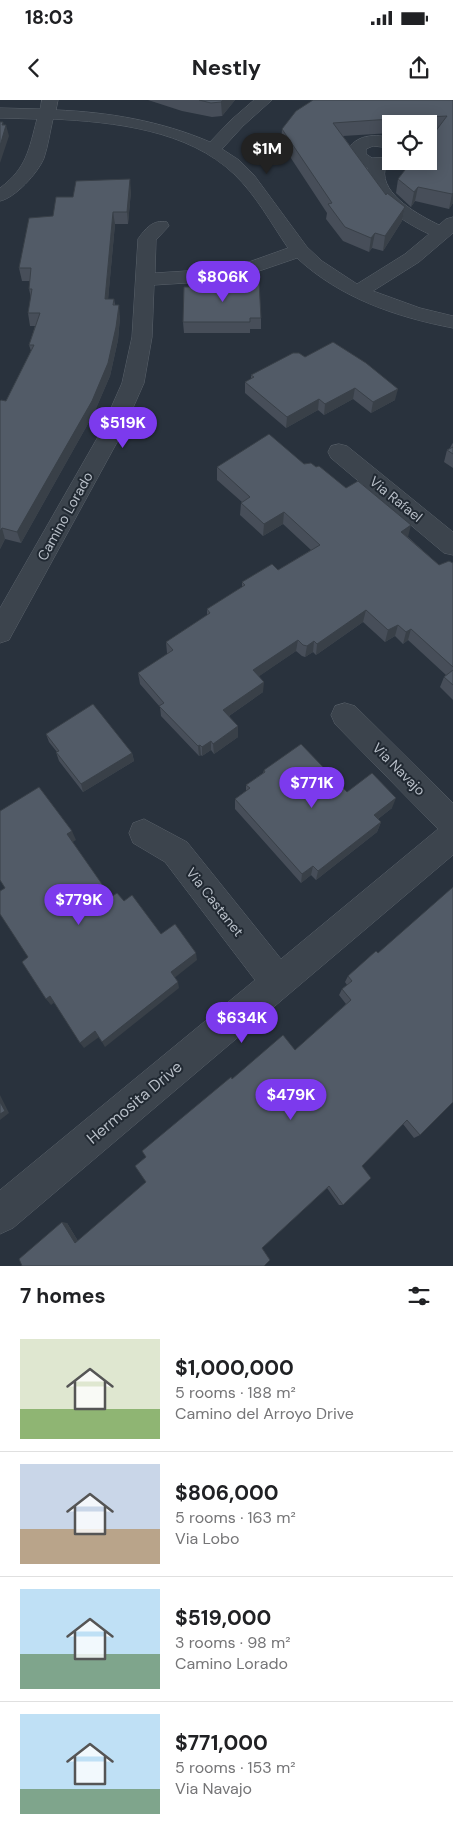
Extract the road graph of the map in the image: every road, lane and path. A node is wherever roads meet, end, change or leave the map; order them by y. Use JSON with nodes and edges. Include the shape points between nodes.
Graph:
{"nodes":[{"id":1,"x":264,"y":100,"type":"edge"},
{"id":2,"x":49,"y":107,"type":"edge"},
{"id":3,"x":0,"y":113,"type":"edge"},
{"id":4,"x":382,"y":142,"type":"edge"},
{"id":5,"x":212,"y":150,"type":"junction"},
{"id":6,"x":382,"y":163,"type":"edge"},
{"id":7,"x":378,"y":164,"type":"junction"},
{"id":8,"x":0,"y":196,"type":"edge"},
{"id":9,"x":160,"y":226,"type":"dead end"},
{"id":10,"x":448,"y":228,"type":"edge"},
{"id":11,"x":300,"y":251,"type":"junction"},
{"id":12,"x":144,"y":280,"type":"junction"},
{"id":13,"x":359,"y":291,"type":"junction"},
{"id":14,"x":453,"y":322,"type":"edge"},
{"id":15,"x":339,"y":452,"type":"dead end"},
{"id":16,"x":453,"y":546,"type":"edge"},
{"id":17,"x":0,"y":632,"type":"edge"},
{"id":18,"x":345,"y":715,"type":"dead end"},
{"id":19,"x":453,"y":823,"type":"edge"},
{"id":20,"x":144,"y":833,"type":"dead end"},
{"id":21,"x":453,"y":836,"type":"edge"},
{"id":22,"x":278,"y":982,"type":"junction"},
{"id":23,"x":0,"y":1215,"type":"edge"}],
"edges":[{"from":1,"to":5,"type":"street"},
{"from":2,"to":3,"type":"street"},
{"from":2,"to":5,"type":"street","via":[[146,125]]},
{"from":2,"to":8,"type":"street","via":[[35,159],[16,184]]},
{"from":4,"to":7,"type":"street","via":[[373,141],[357,148],[358,157]]},
{"from":5,"to":11,"type":"street","via":[[254,184]]},
{"from":6,"to":7,"type":"street"},
{"from":7,"to":10,"type":"street","via":[[376,176],[382,191],[398,207],[420,224]]},
{"from":9,"to":12,"type":"street","name":"Camino Lorado","via":[[147,238]]},
{"from":10,"to":13,"type":"street","via":[[412,258]]},
{"from":11,"to":12,"type":"street","via":[[252,268],[218,275]]},
{"from":11,"to":13,"type":"street","via":[[334,278]]},
{"from":12,"to":17,"type":"street","name":"Camino Lorado","via":[[142,337],[133,383],[110,435]]},
{"from":13,"to":14,"type":"street","via":[[395,307]]},
{"from":15,"to":16,"type":"street","name":"Via Rafael"},
{"from":18,"to":19,"type":"street","name":"Via Navajo"},
{"from":20,"to":22,"type":"street","name":"Via Castanet","via":[[176,852]]},
{"from":21,"to":22,"type":"street","name":"Hermosita Drive"},
{"from":22,"to":23,"type":"street","name":"Hermosita Drive"}]}
